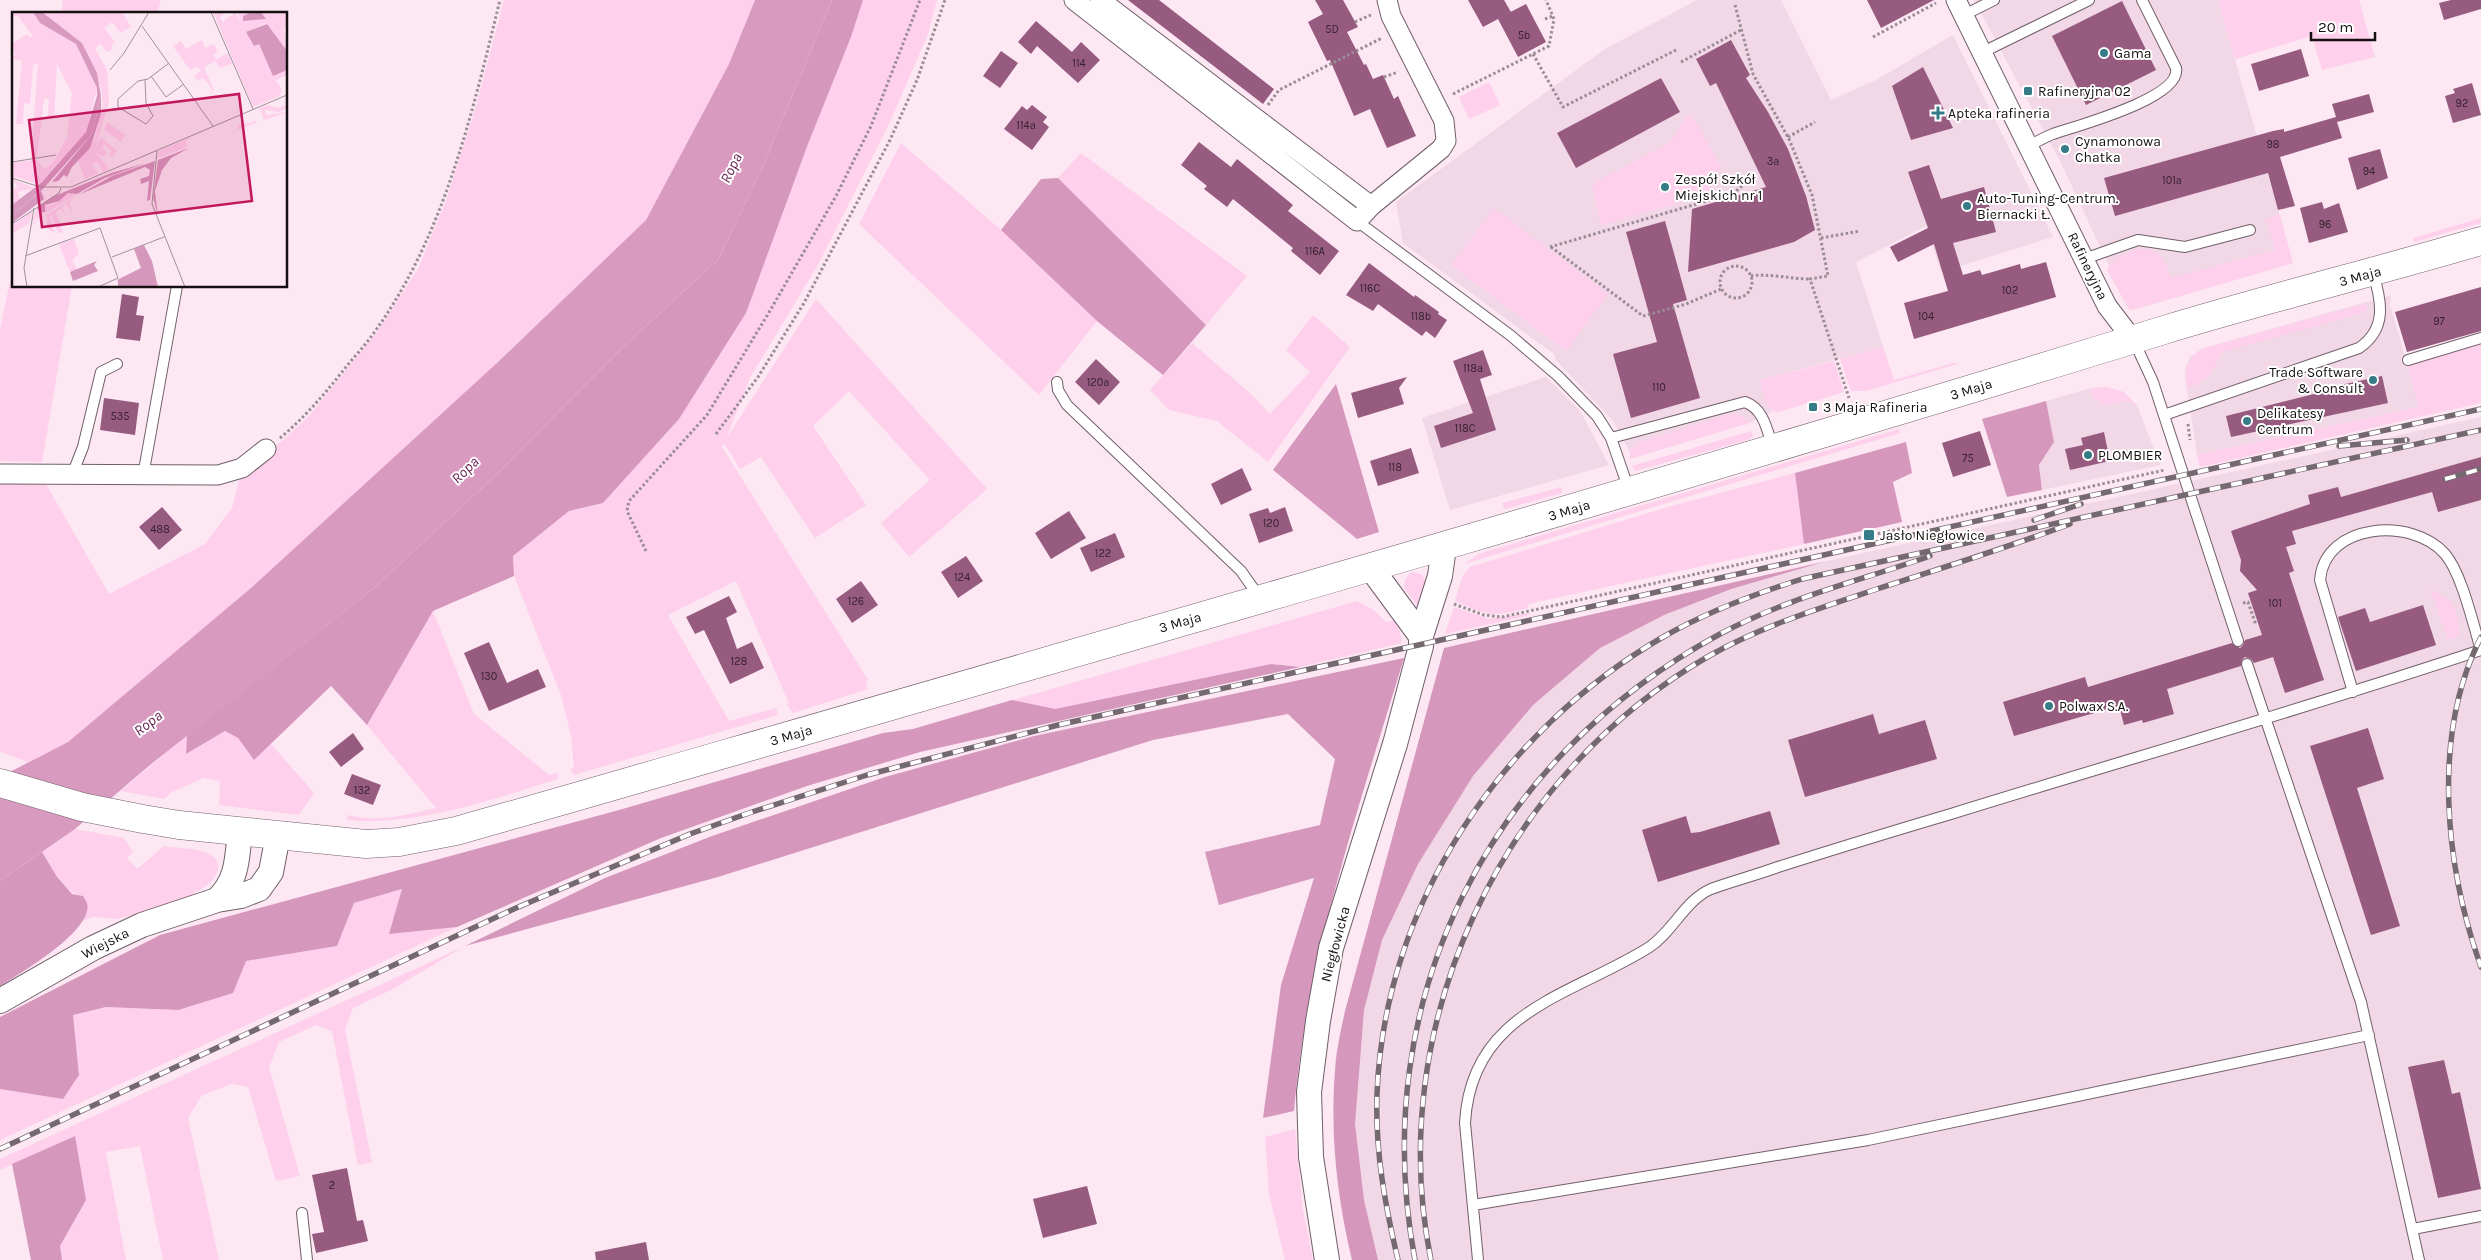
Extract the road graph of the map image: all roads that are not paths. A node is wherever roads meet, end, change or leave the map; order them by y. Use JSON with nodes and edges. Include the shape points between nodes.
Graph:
{"nodes":[{"id":1,"x":1074,"y":0,"type":"edge"},
{"id":2,"x":1100,"y":0,"type":"edge"},
{"id":3,"x":1387,"y":0,"type":"edge"},
{"id":4,"x":1994,"y":0,"type":"edge"},
{"id":5,"x":2089,"y":0,"type":"edge"},
{"id":6,"x":2142,"y":0,"type":"edge"},
{"id":7,"x":1960,"y":7,"type":"edge"},
{"id":8,"x":1983,"y":52,"type":"junction"},
{"id":9,"x":2029,"y":145,"type":"junction"},
{"id":10,"x":1371,"y":206,"type":"junction"},
{"id":11,"x":1357,"y":221,"type":"junction"},
{"id":12,"x":2250,"y":230,"type":"dead end"},
{"id":13,"x":2481,"y":241,"type":"edge"},
{"id":14,"x":2084,"y":258,"type":"junction"},
{"id":15,"x":2373,"y":273,"type":"junction"},
{"id":16,"x":177,"y":288,"type":"edge"},
{"id":17,"x":2481,"y":338,"type":"edge"},
{"id":18,"x":2133,"y":340,"type":"junction"},
{"id":19,"x":2408,"y":360,"type":"dead end"},
{"id":20,"x":117,"y":364,"type":"dead end"},
{"id":21,"x":1057,"y":382,"type":"dead end"},
{"id":22,"x":2164,"y":415,"type":"junction"},
{"id":23,"x":1611,"y":438,"type":"junction"},
{"id":24,"x":266,"y":449,"type":"road end"},
{"id":25,"x":1773,"y":449,"type":"junction"},
{"id":26,"x":0,"y":474,"type":"edge"},
{"id":27,"x":72,"y":475,"type":"junction"},
{"id":28,"x":143,"y":476,"type":"junction"},
{"id":29,"x":1630,"y":492,"type":"junction"},
{"id":30,"x":1444,"y":548,"type":"junction"},
{"id":31,"x":1371,"y":568,"type":"junction"},
{"id":32,"x":1260,"y":599,"type":"junction"},
{"id":33,"x":1421,"y":636,"type":"junction"},
{"id":34,"x":2238,"y":641,"type":"dead end"},
{"id":35,"x":2481,"y":650,"type":"edge"},
{"id":36,"x":2247,"y":664,"type":"dead end"},
{"id":37,"x":2352,"y":692,"type":"junction"},
{"id":38,"x":2265,"y":720,"type":"junction"},
{"id":39,"x":0,"y":783,"type":"edge"},
{"id":40,"x":240,"y":831,"type":"junction"},
{"id":41,"x":278,"y":835,"type":"junction"},
{"id":42,"x":217,"y":900,"type":"junction"},
{"id":43,"x":0,"y":1001,"type":"edge"},
{"id":44,"x":2369,"y":1036,"type":"junction"},
{"id":45,"x":1472,"y":1205,"type":"junction"},
{"id":46,"x":302,"y":1213,"type":"dead end"},
{"id":47,"x":2481,"y":1216,"type":"edge"},
{"id":48,"x":2413,"y":1229,"type":"junction"},
{"id":49,"x":307,"y":1260,"type":"edge"},
{"id":50,"x":1327,"y":1260,"type":"edge"},
{"id":51,"x":1478,"y":1260,"type":"edge"},
{"id":52,"x":2419,"y":1260,"type":"edge"}],
"edges":[{"from":1,"to":11,"type":"street"},
{"from":2,"to":10,"type":"street"},
{"from":3,"to":10,"type":"street","via":[[1391,16],[1446,128],[1444,146]]},
{"from":4,"to":7,"type":"lane"},
{"from":5,"to":8,"type":"lane"},
{"from":6,"to":9,"type":"lane","via":[[2176,68],[2174,78],[2164,89],[2147,99],[2091,124]]},
{"from":7,"to":8,"type":"street","name":"Rafineryjna"},
{"from":8,"to":9,"type":"street","name":"Rafineryjna"},
{"from":9,"to":14,"type":"street","name":"Rafineryjna"},
{"from":10,"to":11,"type":"street"},
{"from":11,"to":23,"type":"lane","via":[[1533,354],[1591,410]]},
{"from":12,"to":14,"type":"lane","via":[[2185,247],[2138,240]]},
{"from":13,"to":15,"type":"main road","name":"3 Maja"},
{"from":14,"to":18,"type":"street","name":"Rafineryjna","via":[[2113,316]]},
{"from":15,"to":18,"type":"main road","name":"3 Maja"},
{"from":15,"to":22,"type":"lane","via":[[2381,300],[2381,317],[2366,343],[2359,348]]},
{"from":16,"to":28,"type":"lane"},
{"from":17,"to":19,"type":"lane"},
{"from":18,"to":22,"type":"lane","via":[[2143,357]]},
{"from":18,"to":25,"type":"main road","name":"3 Maja"},
{"from":20,"to":27,"type":"lane","via":[[101,372],[83,447]]},
{"from":21,"to":32,"type":"lane","via":[[1066,404],[1241,571]]},
{"from":22,"to":34,"type":"lane"},
{"from":23,"to":25,"type":"lane","via":[[1745,402],[1760,412]]},
{"from":23,"to":29,"type":"lane"},
{"from":24,"to":28,"type":"street","via":[[242,468],[218,475]]},
{"from":25,"to":29,"type":"main road","name":"3 Maja"},
{"from":26,"to":27,"type":"street"},
{"from":27,"to":28,"type":"street"},
{"from":29,"to":30,"type":"main road","name":"3 Maja"},
{"from":30,"to":31,"type":"main road","name":"3 Maja"},
{"from":30,"to":33,"type":"street","name":"Niegłowicka","via":[[1432,606]]},
{"from":31,"to":32,"type":"main road","name":"3 Maja"},
{"from":31,"to":33,"type":"street"},
{"from":32,"to":41,"type":"main road","name":"3 Maja","via":[[456,830],[399,842],[357,843]]},
{"from":33,"to":50,"type":"street","name":"Niegłowicka","via":[[1395,744],[1331,948],[1318,1021],[1309,1092],[1311,1157]]},
{"from":35,"to":37,"type":"lane"},
{"from":35,"to":37,"type":"lane","via":[[2462,589],[2440,549],[2425,538],[2408,532],[2389,530],[2360,534],[2332,551],[2320,580]]},
{"from":36,"to":38,"type":"lane"},
{"from":37,"to":38,"type":"lane"},
{"from":38,"to":44,"type":"lane"},
{"from":38,"to":45,"type":"lane","via":[[1808,857],[1703,893],[1662,938],[1526,1012],[1494,1043],[1476,1074],[1466,1101]]},
{"from":39,"to":40,"type":"main road","name":"3 Maja","via":[[82,807],[171,824]]},
{"from":40,"to":41,"type":"main road","name":"3 Maja"},
{"from":40,"to":42,"type":"street","via":[[235,875]]},
{"from":41,"to":42,"type":"street","name":"Wiejska","via":[[273,867],[264,884],[252,893]]},
{"from":42,"to":43,"type":"street","name":"Wiejska","via":[[142,924]]},
{"from":44,"to":45,"type":"lane","via":[[1868,1140]]},
{"from":44,"to":48,"type":"lane"},
{"from":45,"to":51,"type":"lane"},
{"from":46,"to":49,"type":"lane"},
{"from":47,"to":48,"type":"lane"},
{"from":48,"to":52,"type":"lane"}]}
